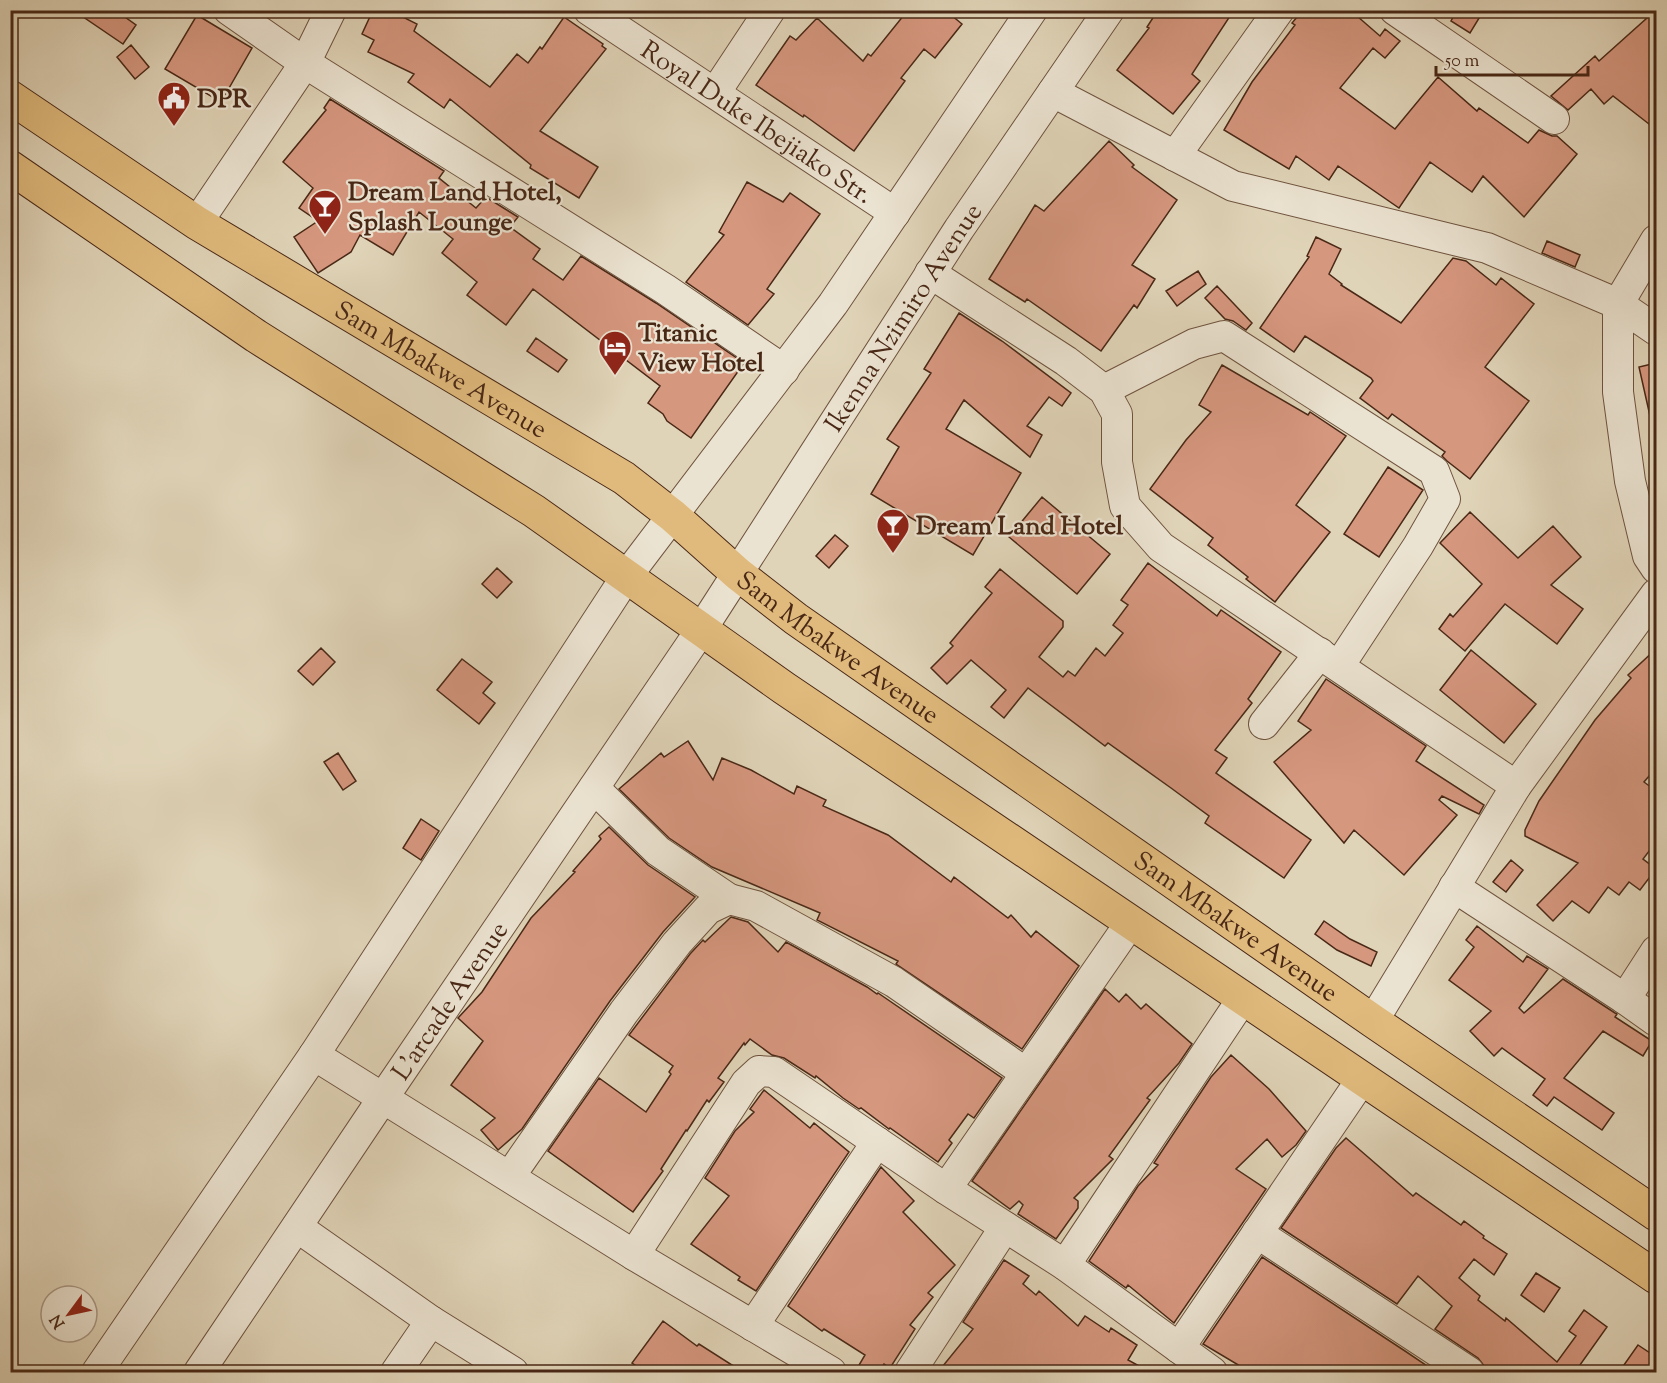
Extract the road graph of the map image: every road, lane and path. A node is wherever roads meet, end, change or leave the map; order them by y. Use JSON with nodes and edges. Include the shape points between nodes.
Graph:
{"nodes":[{"id":1,"x":229,"y":10,"type":"edge"},
{"id":2,"x":331,"y":10,"type":"edge"},
{"id":3,"x":590,"y":10,"type":"edge"},
{"id":4,"x":770,"y":10,"type":"edge"},
{"id":5,"x":1032,"y":10,"type":"edge"},
{"id":6,"x":1109,"y":10,"type":"edge"},
{"id":7,"x":1279,"y":10,"type":"edge"},
{"id":8,"x":1395,"y":10,"type":"edge"},
{"id":9,"x":305,"y":63,"type":"junction"},
{"id":10,"x":1053,"y":92,"type":"junction"},
{"id":11,"x":715,"y":93,"type":"junction"},
{"id":12,"x":10,"y":97,"type":"edge"},
{"id":13,"x":1554,"y":119,"type":"dead end"},
{"id":14,"x":1175,"y":156,"type":"junction"},
{"id":15,"x":10,"y":167,"type":"edge"},
{"id":16,"x":895,"y":213,"type":"junction"},
{"id":17,"x":197,"y":223,"type":"junction"},
{"id":18,"x":1656,"y":240,"type":"edge"},
{"id":19,"x":930,"y":273,"type":"junction"},
{"id":20,"x":1618,"y":303,"type":"junction"},
{"id":21,"x":1656,"y":330,"type":"edge"},
{"id":22,"x":784,"y":370,"type":"junction"},
{"id":23,"x":1104,"y":390,"type":"junction"},
{"id":24,"x":674,"y":516,"type":"junction"},
{"id":25,"x":1656,"y":568,"type":"edge"},
{"id":26,"x":738,"y":574,"type":"junction"},
{"id":27,"x":626,"y":576,"type":"junction"},
{"id":28,"x":1656,"y":594,"type":"edge"},
{"id":29,"x":701,"y":630,"type":"junction"},
{"id":30,"x":1330,"y":659,"type":"junction"},
{"id":31,"x":1264,"y":724,"type":"dead end"},
{"id":32,"x":1516,"y":786,"type":"junction"},
{"id":33,"x":594,"y":788,"type":"junction"},
{"id":34,"x":1454,"y":887,"type":"junction"},
{"id":35,"x":729,"y":899,"type":"junction"},
{"id":36,"x":1131,"y":922,"type":"junction"},
{"id":37,"x":1656,"y":951,"type":"edge"},
{"id":38,"x":1243,"y":998,"type":"junction"},
{"id":39,"x":1625,"y":999,"type":"junction"},
{"id":40,"x":1372,"y":1021,"type":"junction"},
{"id":41,"x":1656,"y":1021,"type":"edge"},
{"id":42,"x":314,"y":1055,"type":"junction"},
{"id":43,"x":1026,"y":1073,"type":"junction"},
{"id":44,"x":1362,"y":1078,"type":"junction"},
{"id":45,"x":383,"y":1098,"type":"junction"},
{"id":46,"x":877,"y":1142,"type":"junction"},
{"id":47,"x":510,"y":1176,"type":"junction"},
{"id":48,"x":946,"y":1189,"type":"junction"},
{"id":49,"x":1656,"y":1214,"type":"edge"},
{"id":50,"x":297,"y":1227,"type":"junction"},
{"id":51,"x":1005,"y":1227,"type":"junction"},
{"id":52,"x":1257,"y":1233,"type":"junction"},
{"id":53,"x":634,"y":1255,"type":"junction"},
{"id":54,"x":1065,"y":1265,"type":"junction"},
{"id":55,"x":1656,"y":1277,"type":"edge"},
{"id":56,"x":431,"y":1321,"type":"junction"},
{"id":57,"x":753,"y":1326,"type":"junction"},
{"id":58,"x":1179,"y":1348,"type":"junction"},
{"id":59,"x":97,"y":1372,"type":"edge"},
{"id":60,"x":199,"y":1372,"type":"edge"},
{"id":61,"x":396,"y":1372,"type":"edge"},
{"id":62,"x":513,"y":1372,"type":"edge"},
{"id":63,"x":831,"y":1372,"type":"edge"},
{"id":64,"x":910,"y":1372,"type":"edge"},
{"id":65,"x":1212,"y":1372,"type":"edge"},
{"id":66,"x":1469,"y":1372,"type":"edge"}],
"edges":[{"from":1,"to":9,"type":"street"},
{"from":2,"to":9,"type":"street"},
{"from":3,"to":11,"type":"street","name":"Royal Duke Ibejiako Str."},
{"from":4,"to":11,"type":"street"},
{"from":5,"to":16,"type":"street"},
{"from":6,"to":10,"type":"street","name":"Ikenna Nzimiro Avenue"},
{"from":7,"to":14,"type":"street"},
{"from":8,"to":13,"type":"street"},
{"from":9,"to":17,"type":"street"},
{"from":9,"to":22,"type":"street","via":[[665,290]]},
{"from":10,"to":14,"type":"street"},
{"from":10,"to":19,"type":"street","name":"Ikenna Nzimiro Avenue"},
{"from":11,"to":16,"type":"street","name":"Royal Duke Ibejiako Str."},
{"from":12,"to":17,"type":"main road","name":"Sam Mbakwe Avenue"},
{"from":14,"to":20,"type":"street","via":[[1233,186],[1487,248]]},
{"from":15,"to":27,"type":"main road","via":[[256,336],[534,511]]},
{"from":16,"to":22,"type":"street"},
{"from":17,"to":24,"type":"main road","name":"Sam Mbakwe Avenue","via":[[624,478]]},
{"from":18,"to":20,"type":"street"},
{"from":19,"to":23,"type":"street"},
{"from":19,"to":26,"type":"street","name":"Ikenna Nzimiro Avenue"},
{"from":20,"to":21,"type":"street"},
{"from":20,"to":25,"type":"street","via":[[1618,392],[1630,481],[1648,556]]},
{"from":22,"to":24,"type":"street"},
{"from":23,"to":30,"type":"street","via":[[1117,414],[1117,462],[1125,506],[1161,547]]},
{"from":23,"to":30,"type":"street","via":[[1194,344],[1224,336],[1434,471],[1445,499],[1418,546]]},
{"from":24,"to":26,"type":"main road","name":"Sam Mbakwe Avenue"},
{"from":24,"to":27,"type":"street"},
{"from":26,"to":29,"type":"street","name":"Ikenna Nzimiro Avenue"},
{"from":26,"to":40,"type":"main road","name":"Sam Mbakwe Avenue","via":[[796,619]]},
{"from":27,"to":29,"type":"main road"},
{"from":27,"to":42,"type":"street"},
{"from":28,"to":32,"type":"street"},
{"from":29,"to":33,"type":"street","name":"L’arcade Avenue"},
{"from":29,"to":36,"type":"main road"},
{"from":30,"to":31,"type":"street"},
{"from":30,"to":32,"type":"street"},
{"from":32,"to":34,"type":"street"},
{"from":33,"to":35,"type":"street","via":[[658,851]]},
{"from":33,"to":45,"type":"street","name":"L’arcade Avenue"},
{"from":34,"to":39,"type":"street"},
{"from":34,"to":40,"type":"street"},
{"from":35,"to":43,"type":"street","via":[[756,906],[894,982]]},
{"from":35,"to":47,"type":"street","via":[[708,909],[677,943]]},
{"from":36,"to":38,"type":"main road"},
{"from":36,"to":43,"type":"street"},
{"from":37,"to":39,"type":"street"},
{"from":38,"to":44,"type":"main road"},
{"from":38,"to":54,"type":"street"},
{"from":39,"to":41,"type":"street"},
{"from":40,"to":49,"type":"main road","name":"Sam Mbakwe Avenue"},
{"from":42,"to":45,"type":"street"},
{"from":42,"to":59,"type":"street"},
{"from":43,"to":48,"type":"street"},
{"from":44,"to":52,"type":"street"},
{"from":44,"to":55,"type":"main road"},
{"from":45,"to":47,"type":"street"},
{"from":45,"to":50,"type":"street","name":"L’arcade Avenue"},
{"from":46,"to":48,"type":"street"},
{"from":46,"to":53,"type":"street","via":[[774,1072],[759,1071],[747,1083]]},
{"from":46,"to":57,"type":"street"},
{"from":47,"to":53,"type":"street"},
{"from":48,"to":51,"type":"street"},
{"from":50,"to":56,"type":"street"},
{"from":50,"to":60,"type":"street","name":"L’arcade Avenue"},
{"from":51,"to":54,"type":"street"},
{"from":51,"to":64,"type":"street"},
{"from":52,"to":58,"type":"street"},
{"from":52,"to":66,"type":"street"},
{"from":53,"to":57,"type":"street"},
{"from":54,"to":58,"type":"street"},
{"from":56,"to":61,"type":"street"},
{"from":56,"to":62,"type":"street"},
{"from":57,"to":63,"type":"street"},
{"from":58,"to":65,"type":"street"}]}
